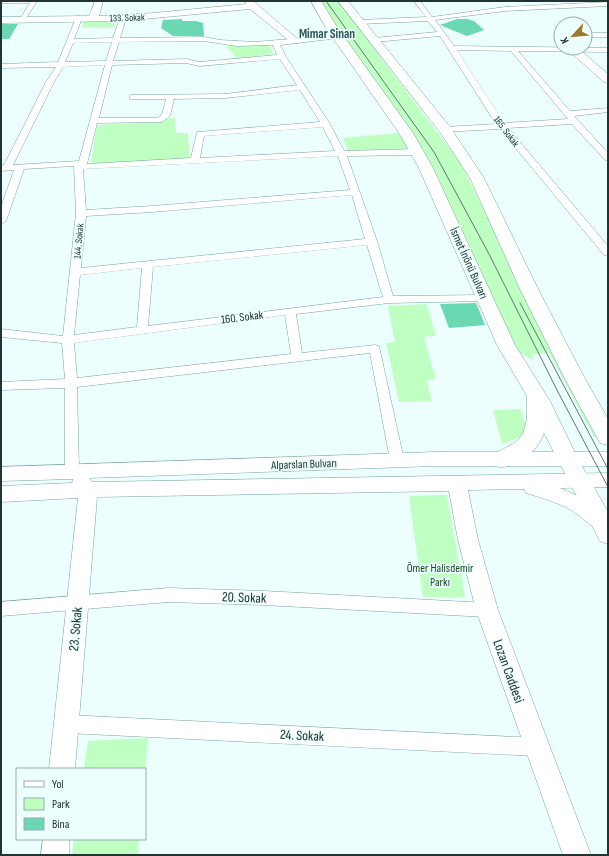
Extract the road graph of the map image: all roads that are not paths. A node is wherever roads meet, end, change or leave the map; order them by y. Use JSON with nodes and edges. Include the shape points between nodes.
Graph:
{"nodes":[{"id":1,"x":1,"y":1,"type":"edge"},
{"id":2,"x":34,"y":1,"type":"edge"},
{"id":3,"x":99,"y":1,"type":"edge"},
{"id":4,"x":109,"y":1,"type":"edge"},
{"id":5,"x":316,"y":1,"type":"edge"},
{"id":6,"x":343,"y":1,"type":"edge"},
{"id":7,"x":417,"y":1,"type":"edge"},
{"id":8,"x":535,"y":1,"type":"edge"},
{"id":9,"x":250,"y":3,"type":"edge"},
{"id":10,"x":588,"y":3,"type":"edge"},
{"id":11,"x":608,"y":4,"type":"edge"},
{"id":12,"x":541,"y":7,"type":"junction"},
{"id":13,"x":79,"y":18,"type":"junction"},
{"id":14,"x":97,"y":18,"type":"junction"},
{"id":15,"x":123,"y":18,"type":"junction"},
{"id":16,"x":23,"y":19,"type":"junction"},
{"id":17,"x":430,"y":19,"type":"junction"},
{"id":18,"x":1,"y":20,"type":"edge"},
{"id":19,"x":360,"y":22,"type":"junction"},
{"id":20,"x":441,"y":34,"type":"junction"},
{"id":21,"x":593,"y":35,"type":"edge"},
{"id":22,"x":608,"y":35,"type":"edge"},
{"id":23,"x":339,"y":36,"type":"junction"},
{"id":24,"x":117,"y":40,"type":"junction"},
{"id":25,"x":374,"y":40,"type":"junction"},
{"id":26,"x":69,"y":41,"type":"junction"},
{"id":27,"x":295,"y":41,"type":"junction"},
{"id":28,"x":275,"y":42,"type":"junction"},
{"id":29,"x":452,"y":48,"type":"junction"},
{"id":30,"x":512,"y":48,"type":"junction"},
{"id":31,"x":553,"y":48,"type":"edge"},
{"id":32,"x":593,"y":49,"type":"edge"},
{"id":33,"x":608,"y":50,"type":"edge"},
{"id":34,"x":582,"y":56,"type":"edge"},
{"id":35,"x":282,"y":57,"type":"junction"},
{"id":36,"x":109,"y":62,"type":"junction"},
{"id":37,"x":61,"y":64,"type":"junction"},
{"id":38,"x":1,"y":66,"type":"edge"},
{"id":39,"x":608,"y":80,"type":"edge"},
{"id":40,"x":302,"y":87,"type":"junction"},
{"id":41,"x":133,"y":97,"type":"dead end"},
{"id":42,"x":170,"y":97,"type":"junction"},
{"id":43,"x":608,"y":110,"type":"edge"},
{"id":44,"x":568,"y":114,"type":"junction"},
{"id":45,"x":94,"y":121,"type":"junction"},
{"id":46,"x":575,"y":121,"type":"junction"},
{"id":47,"x":326,"y":124,"type":"junction"},
{"id":48,"x":502,"y":126,"type":"junction"},
{"id":49,"x":445,"y":130,"type":"junction"},
{"id":50,"x":418,"y":152,"type":"junction"},
{"id":51,"x":341,"y":153,"type":"junction"},
{"id":52,"x":608,"y":158,"type":"edge"},
{"id":53,"x":195,"y":161,"type":"junction"},
{"id":54,"x":81,"y":165,"type":"junction"},
{"id":55,"x":20,"y":167,"type":"junction"},
{"id":56,"x":4,"y":168,"type":"edge"},
{"id":57,"x":356,"y":192,"type":"junction"},
{"id":58,"x":81,"y":213,"type":"junction"},
{"id":59,"x":1,"y":221,"type":"edge"},
{"id":60,"x":372,"y":241,"type":"junction"},
{"id":61,"x":608,"y":253,"type":"edge"},
{"id":62,"x":148,"y":265,"type":"junction"},
{"id":63,"x":75,"y":272,"type":"junction"},
{"id":64,"x":484,"y":298,"type":"junction"},
{"id":65,"x":389,"y":300,"type":"junction"},
{"id":66,"x":290,"y":311,"type":"junction"},
{"id":67,"x":142,"y":330,"type":"junction"},
{"id":68,"x":1,"y":332,"type":"edge"},
{"id":69,"x":68,"y":340,"type":"junction"},
{"id":70,"x":297,"y":358,"type":"junction"},
{"id":71,"x":71,"y":383,"type":"junction"},
{"id":72,"x":1,"y":386,"type":"edge"},
{"id":73,"x":535,"y":393,"type":"junction"},
{"id":74,"x":608,"y":437,"type":"edge"},
{"id":75,"x":608,"y":459,"type":"edge"},
{"id":76,"x":397,"y":460,"type":"junction"},
{"id":77,"x":502,"y":460,"type":"junction"},
{"id":78,"x":568,"y":460,"type":"junction"},
{"id":79,"x":72,"y":471,"type":"junction"},
{"id":80,"x":1,"y":474,"type":"edge"},
{"id":81,"x":608,"y":480,"type":"edge"},
{"id":82,"x":579,"y":481,"type":"junction"},
{"id":83,"x":457,"y":482,"type":"junction"},
{"id":84,"x":501,"y":482,"type":"junction"},
{"id":85,"x":88,"y":490,"type":"junction"},
{"id":86,"x":1,"y":494,"type":"edge"},
{"id":87,"x":605,"y":529,"type":"edge"},
{"id":88,"x":78,"y":602,"type":"junction"},
{"id":89,"x":1,"y":609,"type":"edge"},
{"id":90,"x":487,"y":610,"type":"junction"},
{"id":91,"x":66,"y":724,"type":"junction"},
{"id":92,"x":537,"y":747,"type":"junction"},
{"id":93,"x":62,"y":768,"type":"edge"},
{"id":94,"x":56,"y":840,"type":"edge"},
{"id":95,"x":55,"y":855,"type":"edge"},
{"id":96,"x":577,"y":855,"type":"edge"}],
"edges":[{"from":1,"to":2,"type":"street"},
{"from":2,"to":16,"type":"street"},
{"from":3,"to":14,"type":"main road"},
{"from":4,"to":14,"type":"main road"},
{"from":5,"to":23,"type":"main road","name":"İsmet İnönü Bulvarı"},
{"from":6,"to":19,"type":"main road"},
{"from":7,"to":17,"type":"street","name":"165. Sokak"},
{"from":8,"to":12,"type":"street"},
{"from":9,"to":15,"type":"main road","name":"133. Sokak"},
{"from":9,"to":27,"type":"main road"},
{"from":10,"to":11,"type":"street"},
{"from":10,"to":12,"type":"street"},
{"from":12,"to":17,"type":"street","via":[[486,8]]},
{"from":13,"to":14,"type":"main road","name":"133. Sokak"},
{"from":13,"to":16,"type":"main road","name":"133. Sokak"},
{"from":13,"to":26,"type":"street"},
{"from":14,"to":15,"type":"main road","name":"133. Sokak"},
{"from":15,"to":24,"type":"street","name":"144. Sokak"},
{"from":16,"to":18,"type":"main road","name":"133. Sokak"},
{"from":17,"to":19,"type":"street"},
{"from":17,"to":20,"type":"street","name":"165. Sokak"},
{"from":19,"to":25,"type":"main road"},
{"from":20,"to":25,"type":"street"},
{"from":20,"to":29,"type":"street","name":"165. Sokak"},
{"from":21,"to":22,"type":"street"},
{"from":23,"to":27,"type":"street"},
{"from":23,"to":50,"type":"main road","name":"İsmet İnönü Bulvarı"},
{"from":24,"to":26,"type":"street"},
{"from":24,"to":28,"type":"street","via":[[204,39],[233,44]]},
{"from":24,"to":36,"type":"street","name":"144. Sokak"},
{"from":25,"to":49,"type":"main road"},
{"from":26,"to":37,"type":"street"},
{"from":27,"to":28,"type":"street"},
{"from":28,"to":35,"type":"street"},
{"from":29,"to":30,"type":"street"},
{"from":29,"to":48,"type":"street","name":"165. Sokak"},
{"from":30,"to":31,"type":"street"},
{"from":30,"to":44,"type":"street"},
{"from":32,"to":33,"type":"street"},
{"from":34,"to":39,"type":"main road"},
{"from":35,"to":36,"type":"street","via":[[199,64],[187,61]]},
{"from":35,"to":40,"type":"street"},
{"from":36,"to":37,"type":"street"},
{"from":36,"to":45,"type":"street","name":"144. Sokak"},
{"from":37,"to":38,"type":"street"},
{"from":37,"to":56,"type":"street"},
{"from":40,"to":42,"type":"street","via":[[225,96]]},
{"from":40,"to":47,"type":"street"},
{"from":41,"to":42,"type":"street"},
{"from":42,"to":45,"type":"street","via":[[166,116],[159,120]]},
{"from":43,"to":44,"type":"street"},
{"from":44,"to":46,"type":"street"},
{"from":45,"to":54,"type":"street","name":"144. Sokak"},
{"from":46,"to":48,"type":"street"},
{"from":46,"to":52,"type":"street"},
{"from":47,"to":51,"type":"street"},
{"from":47,"to":53,"type":"street","via":[[200,134]]},
{"from":48,"to":49,"type":"street"},
{"from":48,"to":61,"type":"street","name":"165. Sokak"},
{"from":49,"to":74,"type":"main road","via":[[477,178],[529,289]]},
{"from":50,"to":51,"type":"street"},
{"from":50,"to":64,"type":"main road","name":"İsmet İnönü Bulvarı"},
{"from":51,"to":53,"type":"street"},
{"from":51,"to":57,"type":"street"},
{"from":53,"to":54,"type":"street"},
{"from":54,"to":55,"type":"street"},
{"from":54,"to":58,"type":"street","name":"144. Sokak"},
{"from":55,"to":56,"type":"street"},
{"from":55,"to":59,"type":"street"},
{"from":57,"to":58,"type":"street"},
{"from":57,"to":60,"type":"street"},
{"from":58,"to":63,"type":"street","name":"144. Sokak"},
{"from":60,"to":62,"type":"street"},
{"from":60,"to":65,"type":"street"},
{"from":62,"to":63,"type":"street"},
{"from":62,"to":67,"type":"street"},
{"from":63,"to":69,"type":"street","name":"144. Sokak"},
{"from":64,"to":65,"type":"street","name":"160. Sokak"},
{"from":64,"to":73,"type":"main road","name":"İsmet İnönü Bulvarı","via":[[506,345]]},
{"from":65,"to":66,"type":"street","name":"160. Sokak"},
{"from":66,"to":67,"type":"street","name":"160. Sokak"},
{"from":66,"to":70,"type":"street"},
{"from":67,"to":69,"type":"street","name":"160. Sokak"},
{"from":68,"to":69,"type":"street","name":"160. Sokak"},
{"from":69,"to":71,"type":"street","name":"144. Sokak"},
{"from":70,"to":71,"type":"street"},
{"from":70,"to":76,"type":"street","via":[[375,349]]},
{"from":71,"to":72,"type":"street"},
{"from":71,"to":79,"type":"street","name":"144. Sokak"},
{"from":73,"to":77,"type":"main road","via":[[539,412],[531,440],[523,450]]},
{"from":73,"to":78,"type":"main road","name":"İsmet İnönü Bulvarı"},
{"from":75,"to":78,"type":"main road","name":"Alparslan Bulvarı"},
{"from":76,"to":77,"type":"main road","name":"Alparslan Bulvarı"},
{"from":76,"to":79,"type":"main road","name":"Alparslan Bulvarı"},
{"from":77,"to":78,"type":"main road","name":"Alparslan Bulvarı"},
{"from":78,"to":82,"type":"main road","name":"İsmet İnönü Bulvarı"},
{"from":79,"to":80,"type":"main road","name":"Alparslan Bulvarı"},
{"from":79,"to":85,"type":"main road"},
{"from":81,"to":82,"type":"main road","name":"Alparslan Bulvarı"},
{"from":82,"to":84,"type":"main road","name":"Alparslan Bulvarı"},
{"from":82,"to":87,"type":"main road","name":"İsmet İnönü Bulvarı"},
{"from":83,"to":84,"type":"main road","name":"Alparslan Bulvarı"},
{"from":83,"to":85,"type":"main road","name":"Alparslan Bulvarı"},
{"from":83,"to":90,"type":"main road","name":"Lozan Caddesi","via":[[468,540]]},
{"from":84,"to":87,"type":"main road","via":[[551,492],[581,506]]},
{"from":85,"to":86,"type":"main road","name":"Alparslan Bulvarı"},
{"from":85,"to":88,"type":"main road","name":"23. Sokak"},
{"from":88,"to":89,"type":"street","name":"20. Sokak"},
{"from":88,"to":90,"type":"street","name":"20. Sokak","via":[[177,596]]},
{"from":88,"to":91,"type":"main road","name":"23. Sokak"},
{"from":90,"to":92,"type":"main road","name":"Lozan Caddesi"},
{"from":91,"to":92,"type":"street","name":"24. Sokak"},
{"from":91,"to":93,"type":"main road","name":"23. Sokak"},
{"from":92,"to":96,"type":"main road","name":"Lozan Caddesi"},
{"from":94,"to":95,"type":"main road"}]}
